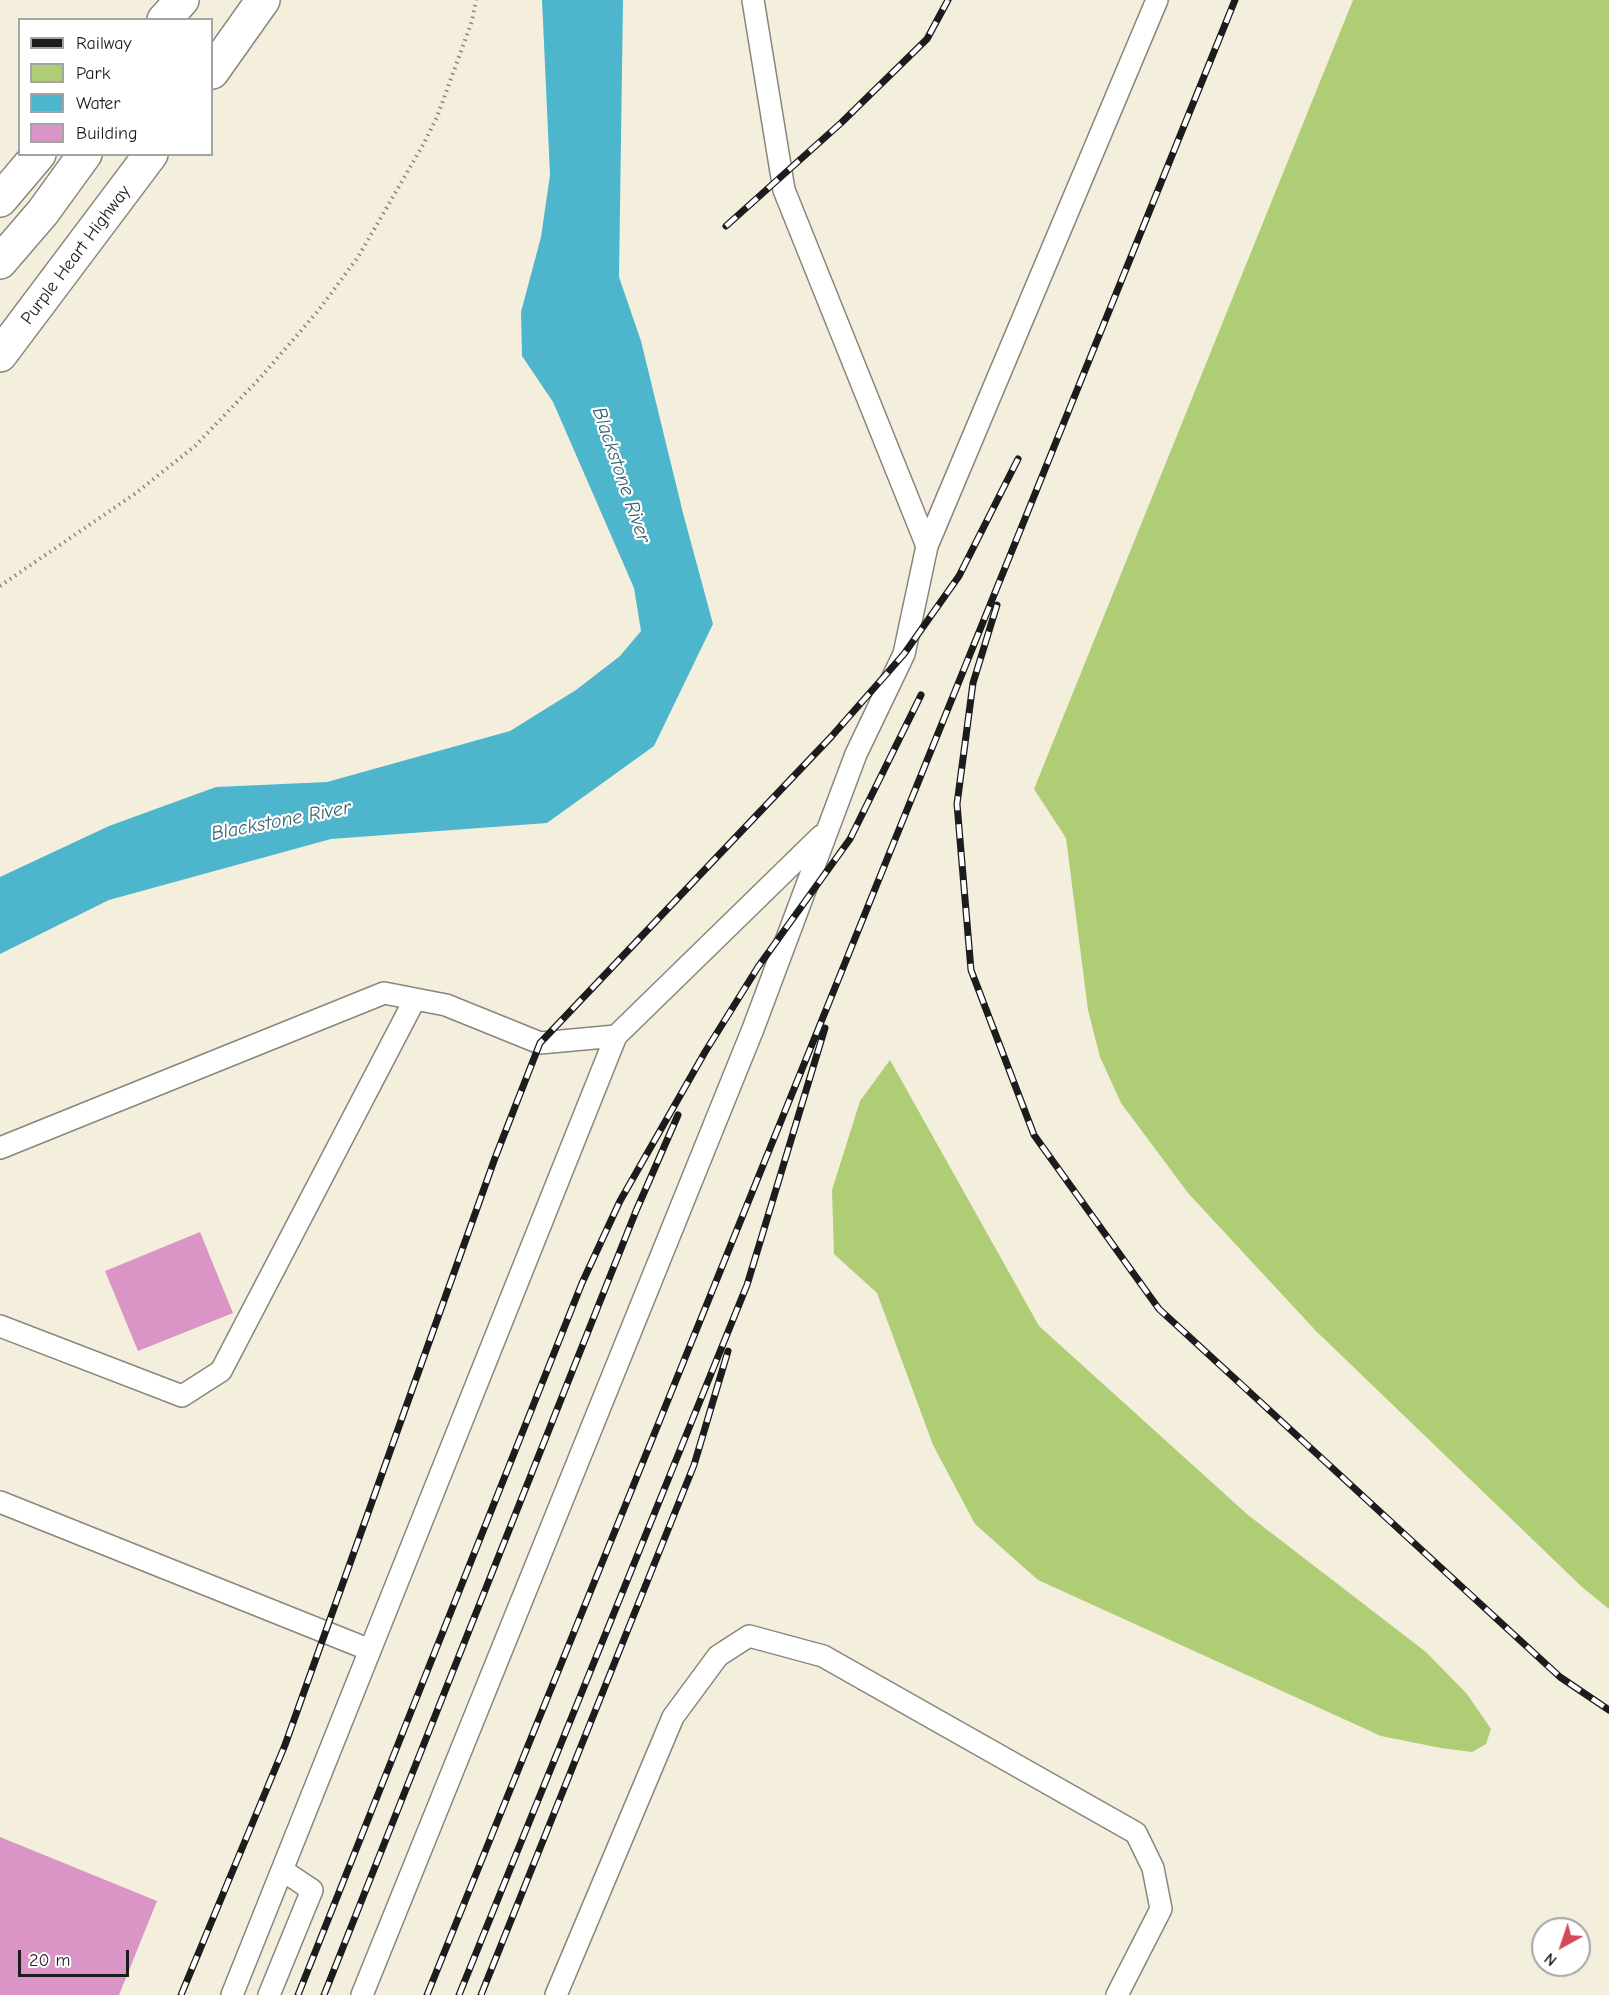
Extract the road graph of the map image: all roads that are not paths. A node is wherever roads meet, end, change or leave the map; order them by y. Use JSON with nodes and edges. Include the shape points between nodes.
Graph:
{"nodes":[{"id":1,"x":182,"y":0,"type":"edge"},
{"id":2,"x":196,"y":0,"type":"edge"},
{"id":3,"x":263,"y":0,"type":"edge"},
{"id":4,"x":753,"y":0,"type":"edge"},
{"id":5,"x":1157,"y":0,"type":"edge"},
{"id":6,"x":166,"y":18,"type":"edge"},
{"id":7,"x":183,"y":18,"type":"edge"},
{"id":8,"x":213,"y":71,"type":"edge"},
{"id":9,"x":37,"y":156,"type":"edge"},
{"id":10,"x":84,"y":156,"type":"edge"},
{"id":11,"x":149,"y":156,"type":"edge"},
{"id":12,"x":0,"y":200,"type":"edge"},
{"id":13,"x":0,"y":262,"type":"edge"},
{"id":14,"x":0,"y":355,"type":"edge"},
{"id":15,"x":927,"y":546,"type":"junction"},
{"id":16,"x":826,"y":832,"type":"junction"},
{"id":17,"x":415,"y":999,"type":"junction"},
{"id":18,"x":616,"y":1036,"type":"junction"},
{"id":19,"x":0,"y":1148,"type":"edge"},
{"id":20,"x":0,"y":1326,"type":"edge"},
{"id":21,"x":0,"y":1502,"type":"edge"},
{"id":22,"x":370,"y":1650,"type":"junction"},
{"id":23,"x":282,"y":1870,"type":"junction"},
{"id":24,"x":232,"y":1995,"type":"edge"},
{"id":25,"x":269,"y":1995,"type":"edge"},
{"id":26,"x":362,"y":1995,"type":"edge"},
{"id":27,"x":556,"y":1995,"type":"edge"},
{"id":28,"x":1117,"y":1995,"type":"edge"}],
"edges":[{"from":1,"to":6,"type":"highway"},
{"from":2,"to":7,"type":"highway"},
{"from":3,"to":8,"type":"highway"},
{"from":4,"to":15,"type":"lane","via":[[784,190]]},
{"from":5,"to":15,"type":"lane"},
{"from":9,"to":12,"type":"highway"},
{"from":10,"to":13,"type":"highway"},
{"from":11,"to":14,"type":"highway","name":"Purple Heart Highway"},
{"from":15,"to":16,"type":"lane","via":[[904,654],[855,754]]},
{"from":16,"to":18,"type":"lane"},
{"from":16,"to":26,"type":"lane","via":[[753,1029]]},
{"from":17,"to":18,"type":"lane","via":[[446,1005],[540,1043]]},
{"from":17,"to":19,"type":"lane","via":[[384,993]]},
{"from":17,"to":20,"type":"lane","via":[[221,1371],[182,1396]]},
{"from":18,"to":22,"type":"lane"},
{"from":21,"to":22,"type":"lane"},
{"from":22,"to":23,"type":"lane"},
{"from":23,"to":24,"type":"lane"},
{"from":23,"to":25,"type":"lane","via":[[312,1890]]},
{"from":27,"to":28,"type":"lane","via":[[673,1717],[718,1656],[749,1636],[823,1656],[1137,1833],[1153,1868],[1161,1909]]}]}
